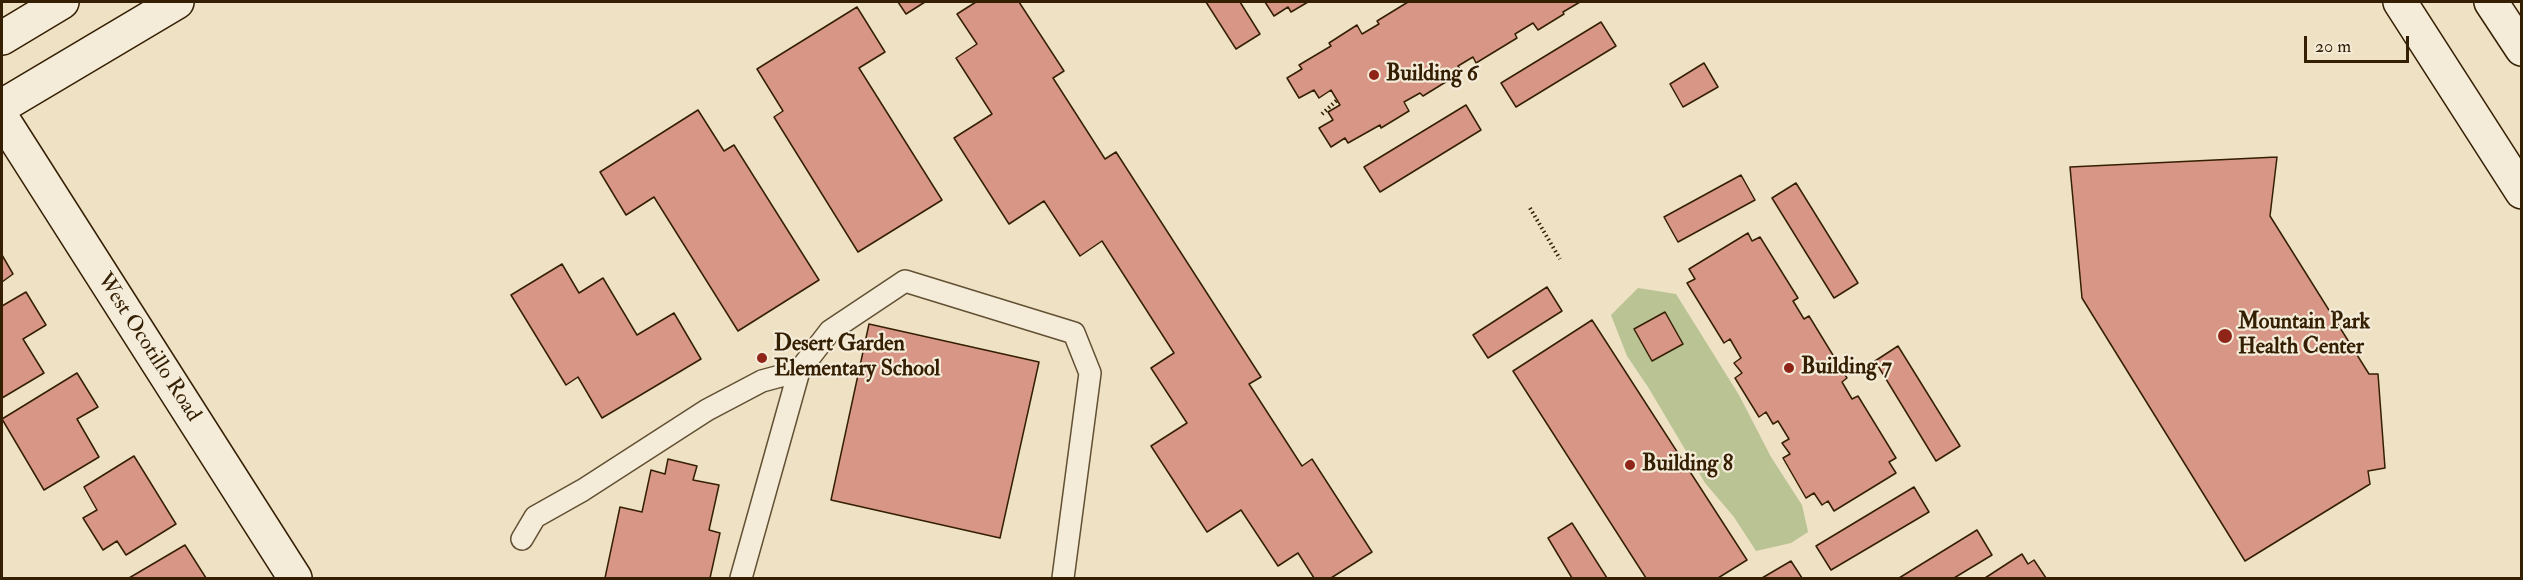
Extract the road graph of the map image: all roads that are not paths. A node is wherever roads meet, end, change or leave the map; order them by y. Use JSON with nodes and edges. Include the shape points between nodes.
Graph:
{"nodes":[{"id":1,"x":62,"y":2,"type":"edge"},
{"id":2,"x":177,"y":2,"type":"edge"},
{"id":3,"x":2400,"y":2,"type":"edge"},
{"id":4,"x":2491,"y":2,"type":"edge"},
{"id":5,"x":2,"y":38,"type":"edge"},
{"id":6,"x":2522,"y":49,"type":"edge"},
{"id":7,"x":2,"y":106,"type":"edge"},
{"id":8,"x":2,"y":118,"type":"edge"},
{"id":9,"x":2522,"y":192,"type":"edge"},
{"id":10,"x":799,"y":371,"type":"junction"},
{"id":11,"x":522,"y":539,"type":"dead end"},
{"id":12,"x":295,"y":579,"type":"edge"},
{"id":13,"x":741,"y":579,"type":"edge"},
{"id":14,"x":1063,"y":579,"type":"edge"}],
"edges":[{"from":1,"to":5,"type":"street"},
{"from":2,"to":7,"type":"street"},
{"from":3,"to":9,"type":"street"},
{"from":4,"to":6,"type":"street"},
{"from":8,"to":12,"type":"street","name":"West Ocotillo Road"},
{"from":10,"to":11,"type":"lane","via":[[762,381],[707,410],[535,517]]},
{"from":10,"to":13,"type":"lane"},
{"from":10,"to":14,"type":"lane","via":[[830,331],[905,281],[1074,333],[1090,373]]}]}
